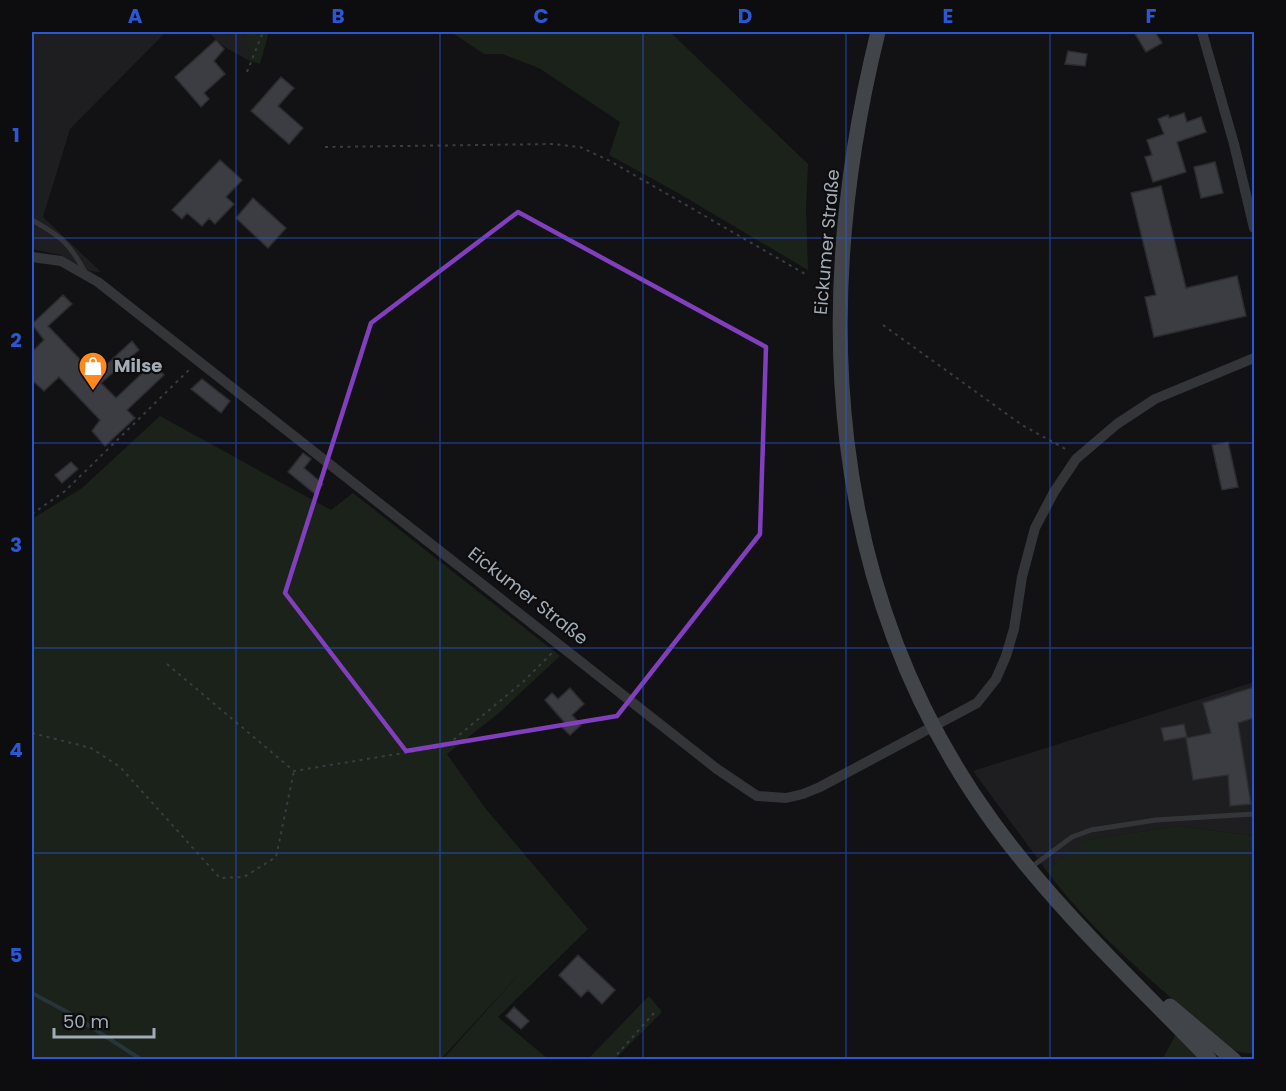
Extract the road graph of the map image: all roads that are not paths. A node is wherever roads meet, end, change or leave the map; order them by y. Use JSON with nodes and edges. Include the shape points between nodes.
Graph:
{"nodes":[{"id":1,"x":878,"y":32,"type":"edge"},
{"id":2,"x":1202,"y":32,"type":"edge"},
{"id":3,"x":32,"y":220,"type":"edge"},
{"id":4,"x":1254,"y":228,"type":"edge"},
{"id":5,"x":32,"y":257,"type":"edge"},
{"id":6,"x":87,"y":276,"type":"junction"},
{"id":7,"x":1254,"y":358,"type":"edge"},
{"id":8,"x":934,"y":726,"type":"junction"},
{"id":9,"x":1254,"y":814,"type":"edge"},
{"id":10,"x":1029,"y":869,"type":"junction"},
{"id":11,"x":1115,"y":961,"type":"junction"},
{"id":12,"x":1210,"y":1059,"type":"edge"},
{"id":13,"x":1235,"y":1059,"type":"edge"}],
"edges":[{"from":1,"to":8,"type":"main road","name":"Eickumer Straße","via":[[858,131],[842,257],[842,404],[851,477],[872,574],[919,698]]},
{"from":2,"to":4,"type":"street"},
{"from":3,"to":6,"type":"lane","via":[[73,250]]},
{"from":5,"to":6,"type":"street","name":"Eickumer Straße","via":[[61,261]]},
{"from":6,"to":8,"type":"street","name":"Eickumer Straße","via":[[717,769],[757,796],[786,798],[820,787]]},
{"from":7,"to":8,"type":"street","name":"Eickumer Straße","via":[[1144,405],[1074,462],[1035,528],[1014,629],[996,679],[977,703]]},
{"from":8,"to":10,"type":"main road","name":"Eickumer Straße","via":[[992,820]]},
{"from":9,"to":10,"type":"lane","via":[[1156,820],[1091,830],[1072,837]]},
{"from":10,"to":11,"type":"main road","name":"Eickumer Straße"},
{"from":11,"to":12,"type":"main road"},
{"from":11,"to":13,"type":"main road"}]}
